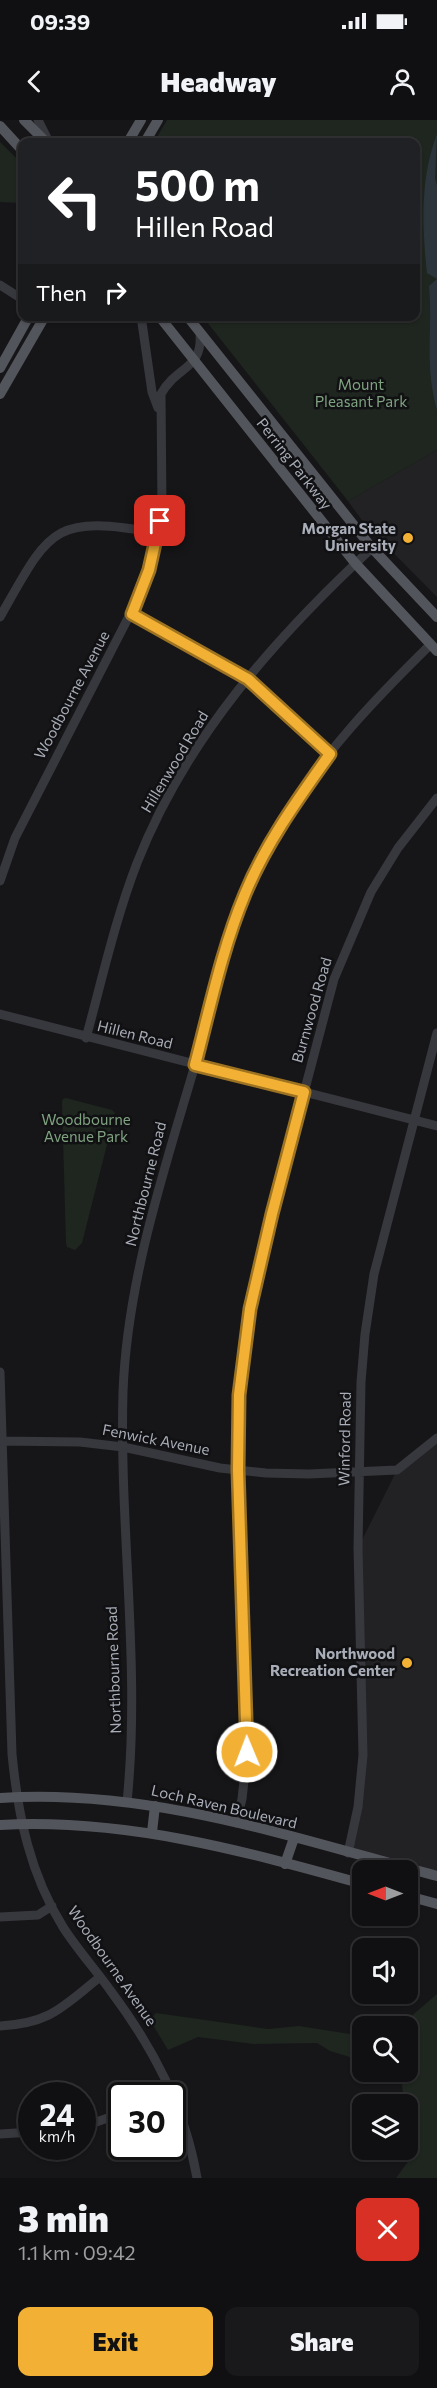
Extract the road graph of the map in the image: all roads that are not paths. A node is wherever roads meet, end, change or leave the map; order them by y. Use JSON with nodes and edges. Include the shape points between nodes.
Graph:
{"nodes":[{"id":1,"x":24,"y":120,"type":"edge"},
{"id":2,"x":38,"y":120,"type":"edge"},
{"id":3,"x":141,"y":120,"type":"edge"},
{"id":4,"x":158,"y":120,"type":"edge"},
{"id":5,"x":0,"y":126,"type":"edge"},
{"id":6,"x":43,"y":138,"type":"edge"},
{"id":7,"x":45,"y":138,"type":"edge"},
{"id":8,"x":130,"y":138,"type":"edge"},
{"id":9,"x":147,"y":138,"type":"edge"},
{"id":10,"x":18,"y":146,"type":"edge"},
{"id":11,"x":0,"y":285,"type":"edge"},
{"id":12,"x":18,"y":296,"type":"edge"},
{"id":13,"x":26,"y":321,"type":"edge"},
{"id":14,"x":42,"y":321,"type":"edge"},
{"id":15,"x":142,"y":321,"type":"edge"},
{"id":16,"x":163,"y":321,"type":"edge"},
{"id":17,"x":191,"y":321,"type":"edge"},
{"id":18,"x":200,"y":333,"type":"junction"},
{"id":19,"x":194,"y":362,"type":"junction"},
{"id":20,"x":0,"y":368,"type":"edge"},
{"id":21,"x":0,"y":394,"type":"edge"},
{"id":22,"x":159,"y":411,"type":"junction"},
{"id":23,"x":158,"y":533,"type":"junction"},
{"id":24,"x":372,"y":548,"type":"junction"},
{"id":25,"x":355,"y":564,"type":"junction"},
{"id":26,"x":132,"y":614,"type":"junction"},
{"id":27,"x":0,"y":617,"type":"edge"},
{"id":28,"x":437,"y":617,"type":"edge"},
{"id":29,"x":434,"y":648,"type":"edge"},
{"id":30,"x":248,"y":679,"type":"junction"},
{"id":31,"x":330,"y":754,"type":"junction"},
{"id":32,"x":437,"y":798,"type":"edge"},
{"id":33,"x":0,"y":881,"type":"edge"},
{"id":34,"x":0,"y":1014,"type":"edge"},
{"id":35,"x":437,"y":1033,"type":"edge"},
{"id":36,"x":86,"y":1038,"type":"junction"},
{"id":37,"x":195,"y":1065,"type":"junction"},
{"id":38,"x":304,"y":1092,"type":"junction"},
{"id":39,"x":415,"y":1120,"type":"junction"},
{"id":40,"x":437,"y":1126,"type":"edge"},
{"id":41,"x":0,"y":1372,"type":"edge"},
{"id":42,"x":437,"y":1438,"type":"edge"},
{"id":43,"x":2,"y":1441,"type":"junction"},
{"id":44,"x":123,"y":1447,"type":"junction"},
{"id":45,"x":238,"y":1470,"type":"junction"},
{"id":46,"x":361,"y":1472,"type":"junction"},
{"id":47,"x":16,"y":1797,"type":"junction"},
{"id":48,"x":0,"y":1798,"type":"edge"},
{"id":49,"x":127,"y":1802,"type":"junction"},
{"id":50,"x":155,"y":1806,"type":"junction"},
{"id":51,"x":236,"y":1823,"type":"junction"},
{"id":52,"x":22,"y":1824,"type":"junction"},
{"id":53,"x":0,"y":1825,"type":"edge"},
{"id":54,"x":152,"y":1832,"type":"junction"},
{"id":55,"x":294,"y":1838,"type":"junction"},
{"id":56,"x":348,"y":1852,"type":"junction"},
{"id":57,"x":285,"y":1864,"type":"junction"},
{"id":58,"x":437,"y":1876,"type":"edge"},
{"id":59,"x":352,"y":1881,"type":"edge"},
{"id":60,"x":418,"y":1899,"type":"edge"},
{"id":61,"x":437,"y":1904,"type":"edge"},
{"id":62,"x":52,"y":1906,"type":"junction"},
{"id":63,"x":0,"y":1917,"type":"edge"},
{"id":64,"x":100,"y":1977,"type":"junction"},
{"id":65,"x":0,"y":2026,"type":"edge"},
{"id":66,"x":167,"y":2082,"type":"edge"},
{"id":67,"x":18,"y":2132,"type":"edge"},
{"id":68,"x":0,"y":2133,"type":"edge"},
{"id":69,"x":186,"y":2141,"type":"edge"},
{"id":70,"x":197,"y":2178,"type":"edge"}],
"edges":[{"from":1,"to":6,"type":"main road"},
{"from":2,"to":7,"type":"street"},
{"from":3,"to":8,"type":"main road"},
{"from":4,"to":9,"type":"main road"},
{"from":5,"to":10,"type":"main road"},
{"from":11,"to":12,"type":"street"},
{"from":13,"to":20,"type":"main road"},
{"from":14,"to":21,"type":"main road"},
{"from":15,"to":22,"type":"street","name":"Woodbourne Avenue","via":[[152,392]]},
{"from":16,"to":19,"type":"main road","name":"Perring Parkway"},
{"from":17,"to":18,"type":"main road","name":"Perring Parkway"},
{"from":18,"to":19,"type":"street","via":[[201,349]]},
{"from":18,"to":24,"type":"main road","name":"Perring Parkway"},
{"from":19,"to":22,"type":"street","name":"Woodbourne Avenue","via":[[168,382],[161,394]]},
{"from":19,"to":25,"type":"main road","name":"Perring Parkway"},
{"from":22,"to":23,"type":"street","name":"Woodbourne Avenue","via":[[164,485]]},
{"from":23,"to":26,"type":"street","name":"Woodbourne Avenue"},
{"from":23,"to":27,"type":"street","via":[[94,525],[58,534],[35,555]]},
{"from":24,"to":25,"type":"street","name":"Hillenwood Road"},
{"from":24,"to":28,"type":"main road","name":"Perring Parkway"},
{"from":25,"to":29,"type":"main road","name":"Perring Parkway"},
{"from":25,"to":30,"type":"street","name":"Hillenwood Road","via":[[288,629]]},
{"from":26,"to":30,"type":"street"},
{"from":26,"to":33,"type":"street","name":"Woodbourne Avenue","via":[[30,807]]},
{"from":29,"to":31,"type":"street","name":"Northbourne Road","via":[[386,689]]},
{"from":30,"to":31,"type":"street"},
{"from":30,"to":36,"type":"street","name":"Hillenwood Road","via":[[191,759],[148,837],[113,935]]},
{"from":31,"to":37,"type":"street","name":"Northbourne Road","via":[[283,820],[245,893],[230,932]]},
{"from":32,"to":38,"type":"street","name":"Burnwood Road","via":[[398,848],[356,922],[333,979]]},
{"from":34,"to":36,"type":"street","name":"Hillen Road"},
{"from":35,"to":39,"type":"street","name":"Winford Road"},
{"from":36,"to":37,"type":"street","name":"Hillen Road"},
{"from":37,"to":38,"type":"street","name":"Hillen Road"},
{"from":37,"to":44,"type":"street","name":"Northbourne Road","via":[[133,1300],[123,1387]]},
{"from":38,"to":39,"type":"street","name":"Hillen Road"},
{"from":38,"to":45,"type":"street","name":"Burnwood Road","via":[[250,1309],[239,1395]]},
{"from":39,"to":40,"type":"street","name":"Hillen Road"},
{"from":39,"to":46,"type":"street","name":"Winford Road","via":[[375,1274],[365,1334]]},
{"from":41,"to":43,"type":"street","name":"Woodbourne Avenue"},
{"from":42,"to":46,"type":"street","name":"Fenwick Avenue","via":[[397,1470]]},
{"from":43,"to":44,"type":"street","name":"Fenwick Avenue","via":[[65,1441]]},
{"from":43,"to":47,"type":"street","name":"Woodbourne Avenue","via":[[10,1727]]},
{"from":44,"to":45,"type":"street","name":"Fenwick Avenue"},
{"from":44,"to":49,"type":"street","name":"Northbourne Road","via":[[132,1731]]},
{"from":45,"to":46,"type":"street","name":"Fenwick Avenue"},
{"from":45,"to":51,"type":"street","name":"Burnwood Road","via":[[247,1752]]},
{"from":46,"to":56,"type":"street","name":"Winford Road","via":[[358,1548],[363,1764]]},
{"from":47,"to":48,"type":"main road","name":"Loch Raven Boulevard"},
{"from":47,"to":49,"type":"main road","name":"Loch Raven Boulevard"},
{"from":47,"to":52,"type":"street","name":"Woodbourne Avenue"},
{"from":49,"to":50,"type":"main road","name":"Loch Raven Boulevard"},
{"from":50,"to":51,"type":"main road","name":"Loch Raven Boulevard"},
{"from":50,"to":54,"type":"main road"},
{"from":51,"to":55,"type":"main road","name":"Loch Raven Boulevard"},
{"from":52,"to":53,"type":"main road"},
{"from":52,"to":54,"type":"main road"},
{"from":52,"to":62,"type":"street","name":"Woodbourne Avenue","via":[[36,1873]]},
{"from":54,"to":57,"type":"main road"},
{"from":55,"to":56,"type":"main road","name":"Loch Raven Boulevard"},
{"from":55,"to":57,"type":"main road"},
{"from":56,"to":58,"type":"main road","name":"Loch Raven Boulevard"},
{"from":57,"to":59,"type":"main road"},
{"from":60,"to":61,"type":"main road"},
{"from":62,"to":63,"type":"street","via":[[38,1915]]},
{"from":62,"to":64,"type":"street","name":"Woodbourne Avenue","via":[[63,1928]]},
{"from":64,"to":65,"type":"street","via":[[47,2018],[31,2024]]},
{"from":64,"to":66,"type":"street","name":"Woodbourne Avenue","via":[[142,2034]]},
{"from":67,"to":68,"type":"street"},
{"from":69,"to":70,"type":"street","name":"Woodbourne Avenue"}]}
